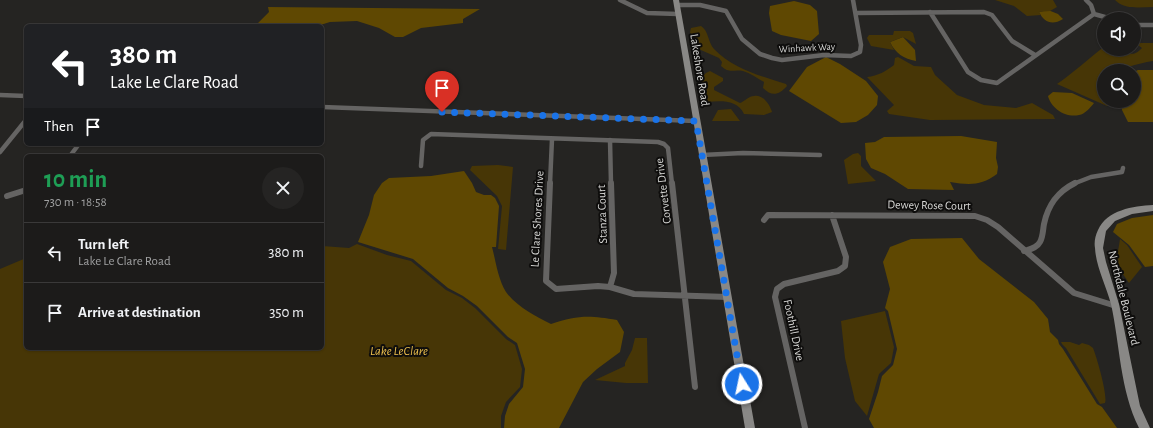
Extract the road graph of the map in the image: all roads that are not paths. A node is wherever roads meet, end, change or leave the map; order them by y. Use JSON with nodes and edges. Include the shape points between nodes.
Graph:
{"nodes":[{"id":1,"x":620,"y":0,"type":"edge"},
{"id":2,"x":853,"y":0,"type":"edge"},
{"id":3,"x":1086,"y":0,"type":"edge"},
{"id":4,"x":676,"y":2,"type":"edge"},
{"id":5,"x":930,"y":12,"type":"junction"},
{"id":6,"x":856,"y":13,"type":"junction"},
{"id":7,"x":678,"y":14,"type":"junction"},
{"id":8,"x":1094,"y":14,"type":"junction"},
{"id":9,"x":1097,"y":15,"type":"edge"},
{"id":10,"x":1141,"y":25,"type":"edge"},
{"id":11,"x":1153,"y":25,"type":"edge"},
{"id":12,"x":1035,"y":55,"type":"junction"},
{"id":13,"x":0,"y":95,"type":"edge"},
{"id":14,"x":24,"y":96,"type":"edge"},
{"id":15,"x":324,"y":107,"type":"edge"},
{"id":16,"x":696,"y":121,"type":"junction"},
{"id":17,"x":24,"y":122,"type":"edge"},
{"id":18,"x":552,"y":139,"type":"junction"},
{"id":19,"x":610,"y":140,"type":"junction"},
{"id":20,"x":0,"y":152,"type":"edge"},
{"id":21,"x":702,"y":155,"type":"junction"},
{"id":22,"x":820,"y":155,"type":"dead end"},
{"id":23,"x":421,"y":166,"type":"dead end"},
{"id":24,"x":1123,"y":168,"type":"dead end"},
{"id":25,"x":24,"y":191,"type":"edge"},
{"id":26,"x":7,"y":196,"type":"dead end"},
{"id":27,"x":1153,"y":208,"type":"edge"},
{"id":28,"x":832,"y":215,"type":"junction"},
{"id":29,"x":764,"y":220,"type":"dead end"},
{"id":30,"x":1024,"y":251,"type":"junction"},
{"id":31,"x":610,"y":287,"type":"junction"},
{"id":32,"x":686,"y":296,"type":"junction"},
{"id":33,"x":728,"y":298,"type":"junction"},
{"id":34,"x":1116,"y":306,"type":"junction"},
{"id":35,"x":695,"y":386,"type":"dead end"},
{"id":36,"x":750,"y":428,"type":"edge"},
{"id":37,"x":805,"y":428,"type":"edge"},
{"id":38,"x":1145,"y":428,"type":"edge"}],
"edges":[{"from":1,"to":7,"type":"street","via":[[644,12]]},
{"from":2,"to":6,"type":"street","name":"Winhawk Way"},
{"from":3,"to":8,"type":"street"},
{"from":4,"to":6,"type":"street","name":"Winhawk Way","via":[[726,11],[742,39],[760,54],[782,60],[824,55],[851,56],[860,52]]},
{"from":4,"to":7,"type":"street","name":"Lakeshore Road"},
{"from":5,"to":6,"type":"street"},
{"from":5,"to":12,"type":"street","via":[[984,12],[992,15],[1012,41]]},
{"from":5,"to":12,"type":"street","via":[[975,79],[997,83]]},
{"from":7,"to":16,"type":"street","name":"Lakeshore Road"},
{"from":8,"to":9,"type":"street"},
{"from":8,"to":12,"type":"street"},
{"from":10,"to":11,"type":"street"},
{"from":13,"to":14,"type":"street"},
{"from":15,"to":16,"type":"street"},
{"from":16,"to":21,"type":"street","name":"Lakeshore Road"},
{"from":17,"to":20,"type":"street"},
{"from":18,"to":19,"type":"street","name":"Corvette Drive"},
{"from":18,"to":23,"type":"street","name":"Corvette Drive","via":[[431,134],[423,140]]},
{"from":18,"to":31,"type":"street","name":"Le Clare Shores Drive","via":[[546,281],[556,289]]},
{"from":19,"to":31,"type":"street","name":"Stanza Court","via":[[614,273]]},
{"from":19,"to":32,"type":"street","name":"Corvette Drive","via":[[658,142],[668,148]]},
{"from":21,"to":22,"type":"street"},
{"from":21,"to":33,"type":"street","name":"Lakeshore Road"},
{"from":24,"to":30,"type":"street","via":[[1122,172],[1085,178],[1062,190],[1047,210],[1041,242],[1034,248]]},
{"from":25,"to":26,"type":"street"},
{"from":27,"to":34,"type":"street","name":"Northdale Boulevard","via":[[1125,212],[1110,220],[1102,231],[1099,246],[1101,258]]},
{"from":28,"to":29,"type":"street","name":"Dewey Rose Court","via":[[768,215]]},
{"from":28,"to":30,"type":"street","name":"Dewey Rose Court","via":[[975,216],[998,227]]},
{"from":28,"to":37,"type":"street","name":"Foothill Drive","via":[[846,257],[845,266],[838,271],[784,284],[778,289],[775,297]]},
{"from":30,"to":34,"type":"street","name":"Dewey Rose Court","via":[[1074,294]]},
{"from":31,"to":32,"type":"street","name":"Le Clare Shores Drive","via":[[634,294]]},
{"from":32,"to":33,"type":"street","name":"Le Clare Shores Drive"},
{"from":32,"to":35,"type":"street","name":"Corvette Drive"},
{"from":33,"to":36,"type":"street","name":"Lakeshore Road"},
{"from":34,"to":38,"type":"street","name":"Northdale Boulevard","via":[[1135,407]]}]}
